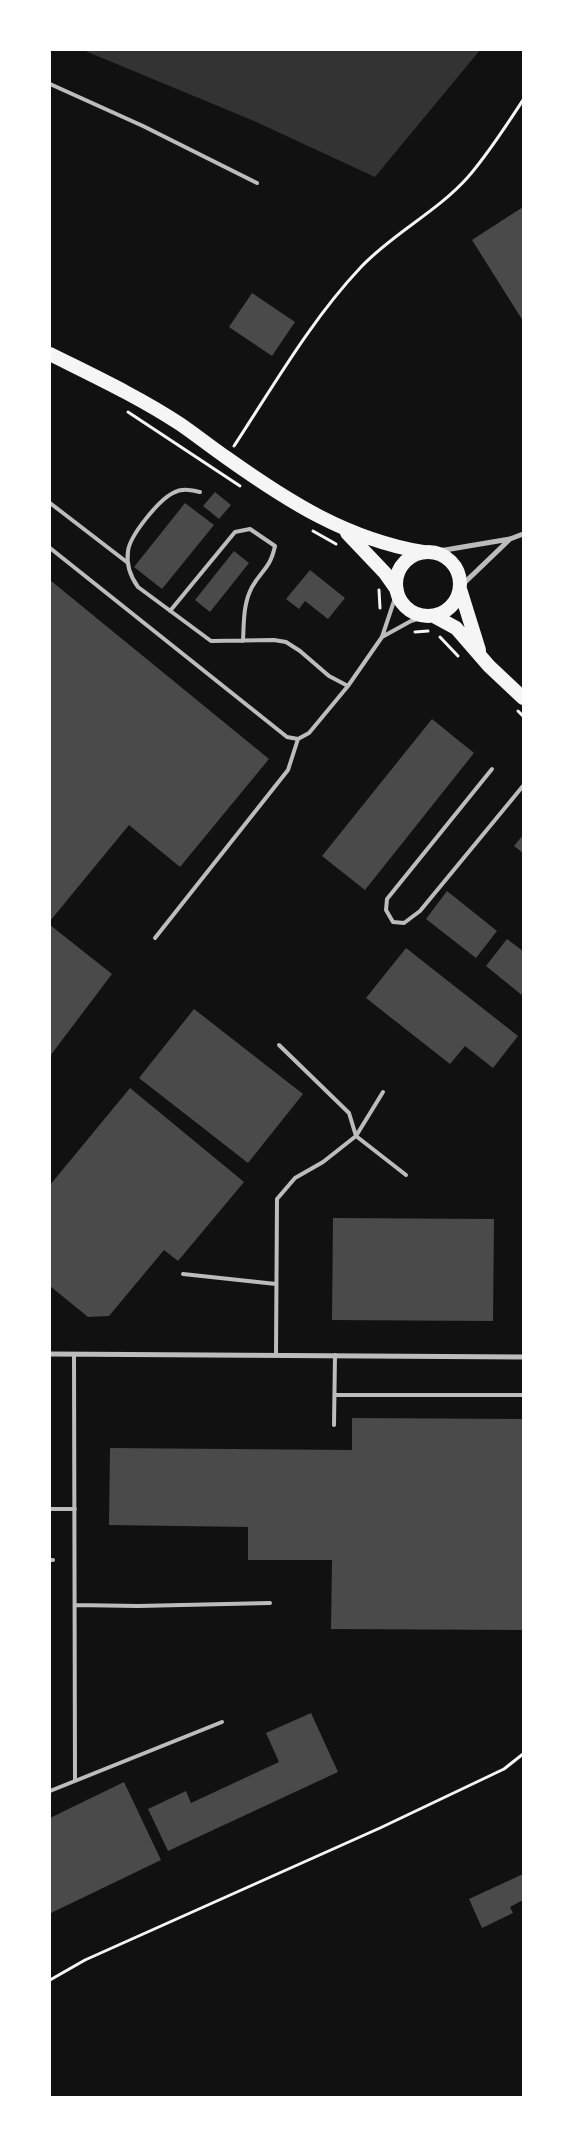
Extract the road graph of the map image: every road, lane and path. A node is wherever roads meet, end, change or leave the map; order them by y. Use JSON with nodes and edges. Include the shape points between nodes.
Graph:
{"nodes":[{"id":1,"x":50,"y":84,"type":"edge"},
{"id":2,"x":523,"y":100,"type":"edge"},
{"id":3,"x":256,"y":183,"type":"dead end"},
{"id":4,"x":50,"y":354,"type":"edge"},
{"id":5,"x":124,"y":409,"type":"dead end"},
{"id":6,"x":226,"y":458,"type":"junction"},
{"id":7,"x":246,"y":490,"type":"dead end"},
{"id":8,"x":200,"y":492,"type":"dead end"},
{"id":9,"x":50,"y":503,"type":"edge"},
{"id":10,"x":342,"y":529,"type":"junction"},
{"id":11,"x":310,"y":530,"type":"dead end"},
{"id":12,"x":523,"y":534,"type":"edge"},
{"id":13,"x":510,"y":539,"type":"junction"},
{"id":14,"x":341,"y":547,"type":"dead end"},
{"id":15,"x":50,"y":548,"type":"edge"},
{"id":16,"x":428,"y":552,"type":"junction"},
{"id":17,"x":128,"y":563,"type":"junction"},
{"id":18,"x":379,"y":587,"type":"dead end"},
{"id":19,"x":460,"y":588,"type":"junction"},
{"id":20,"x":397,"y":591,"type":"junction"},
{"id":21,"x":170,"y":611,"type":"junction"},
{"id":22,"x":381,"y":611,"type":"dead end"},
{"id":23,"x":431,"y":616,"type":"junction"},
{"id":24,"x":407,"y":635,"type":"dead end"},
{"id":25,"x":382,"y":637,"type":"junction"},
{"id":26,"x":243,"y":641,"type":"junction"},
{"id":27,"x":480,"y":654,"type":"junction"},
{"id":28,"x":465,"y":663,"type":"dead end"},
{"id":29,"x":348,"y":686,"type":"junction"},
{"id":30,"x":517,"y":702,"type":"edge"},
{"id":31,"x":523,"y":716,"type":"edge"},
{"id":32,"x":298,"y":739,"type":"junction"},
{"id":33,"x":492,"y":769,"type":"dead end"},
{"id":34,"x":523,"y":786,"type":"edge"},
{"id":35,"x":155,"y":938,"type":"dead end"},
{"id":36,"x":279,"y":1045,"type":"dead end"},
{"id":37,"x":383,"y":1092,"type":"dead end"},
{"id":38,"x":356,"y":1136,"type":"junction"},
{"id":39,"x":406,"y":1176,"type":"dead end"},
{"id":40,"x":183,"y":1274,"type":"dead end"},
{"id":41,"x":276,"y":1284,"type":"junction"},
{"id":42,"x":50,"y":1354,"type":"edge"},
{"id":43,"x":74,"y":1354,"type":"junction"},
{"id":44,"x":276,"y":1355,"type":"junction"},
{"id":45,"x":335,"y":1355,"type":"junction"},
{"id":46,"x":523,"y":1357,"type":"edge"},
{"id":47,"x":334,"y":1395,"type":"junction"},
{"id":48,"x":523,"y":1395,"type":"edge"},
{"id":49,"x":334,"y":1425,"type":"dead end"},
{"id":50,"x":50,"y":1509,"type":"edge"},
{"id":51,"x":75,"y":1509,"type":"junction"},
{"id":52,"x":270,"y":1603,"type":"dead end"},
{"id":53,"x":75,"y":1605,"type":"junction"},
{"id":54,"x":222,"y":1722,"type":"dead end"},
{"id":55,"x":523,"y":1754,"type":"edge"},
{"id":56,"x":76,"y":1780,"type":"junction"},
{"id":57,"x":50,"y":1791,"type":"edge"},
{"id":58,"x":50,"y":1980,"type":"edge"}],
"edges":[{"from":1,"to":3,"type":"lane"},
{"from":2,"to":6,"type":"path","via":[[468,178],[362,266],[329,304]]},
{"from":4,"to":6,"type":"highway","via":[[181,424]]},
{"from":5,"to":7,"type":"path"},
{"from":6,"to":10,"type":"highway","via":[[284,497]]},
{"from":8,"to":17,"type":"lane","via":[[186,489],[173,493],[162,502],[134,535],[128,550]]},
{"from":9,"to":17,"type":"lane"},
{"from":10,"to":16,"type":"highway","via":[[389,546]]},
{"from":10,"to":20,"type":"highway","via":[[374,560]]},
{"from":11,"to":14,"type":"path"},
{"from":12,"to":13,"type":"street"},
{"from":13,"to":16,"type":"street"},
{"from":13,"to":19,"type":"street"},
{"from":15,"to":32,"type":"lane","via":[[287,738]]},
{"from":16,"to":19,"type":"highway","via":[[442,555],[456,568]]},
{"from":16,"to":20,"type":"highway","via":[[405,562],[400,570]]},
{"from":17,"to":21,"type":"lane","via":[[130,576],[138,587]]},
{"from":18,"to":22,"type":"path"},
{"from":19,"to":23,"type":"highway","via":[[451,606]]},
{"from":19,"to":27,"type":"highway"},
{"from":20,"to":23,"type":"highway","via":[[408,609]]},
{"from":20,"to":25,"type":"lane"},
{"from":21,"to":26,"type":"lane","via":[[211,641]]},
{"from":21,"to":26,"type":"lane","via":[[235,532],[250,529],[275,546],[272,561],[252,586],[244,610]]},
{"from":23,"to":25,"type":"lane","via":[[411,621]]},
{"from":23,"to":27,"type":"highway","via":[[456,628]]},
{"from":24,"to":28,"type":"path","via":[[422,630],[434,632]]},
{"from":25,"to":29,"type":"lane"},
{"from":26,"to":29,"type":"lane","via":[[286,642],[329,676]]},
{"from":27,"to":30,"type":"highway"},
{"from":29,"to":32,"type":"lane","via":[[309,733]]},
{"from":30,"to":31,"type":"path"},
{"from":32,"to":35,"type":"lane","via":[[288,770]]},
{"from":33,"to":34,"type":"lane","via":[[387,899],[386,910],[394,922],[404,923],[420,910]]},
{"from":36,"to":38,"type":"lane","via":[[349,1113]]},
{"from":37,"to":38,"type":"lane"},
{"from":38,"to":39,"type":"lane"},
{"from":38,"to":41,"type":"lane","via":[[323,1162],[294,1178],[276,1199]]},
{"from":40,"to":41,"type":"lane"},
{"from":41,"to":44,"type":"lane"},
{"from":42,"to":43,"type":"street"},
{"from":43,"to":44,"type":"street"},
{"from":43,"to":51,"type":"lane"},
{"from":44,"to":45,"type":"street"},
{"from":45,"to":46,"type":"street"},
{"from":45,"to":47,"type":"lane"},
{"from":47,"to":48,"type":"lane"},
{"from":47,"to":49,"type":"lane"},
{"from":50,"to":51,"type":"lane"},
{"from":51,"to":53,"type":"lane"},
{"from":52,"to":53,"type":"lane"},
{"from":53,"to":56,"type":"lane"},
{"from":54,"to":56,"type":"lane"},
{"from":55,"to":58,"type":"path","via":[[504,1769],[85,1960]]},
{"from":56,"to":57,"type":"lane"}]}
